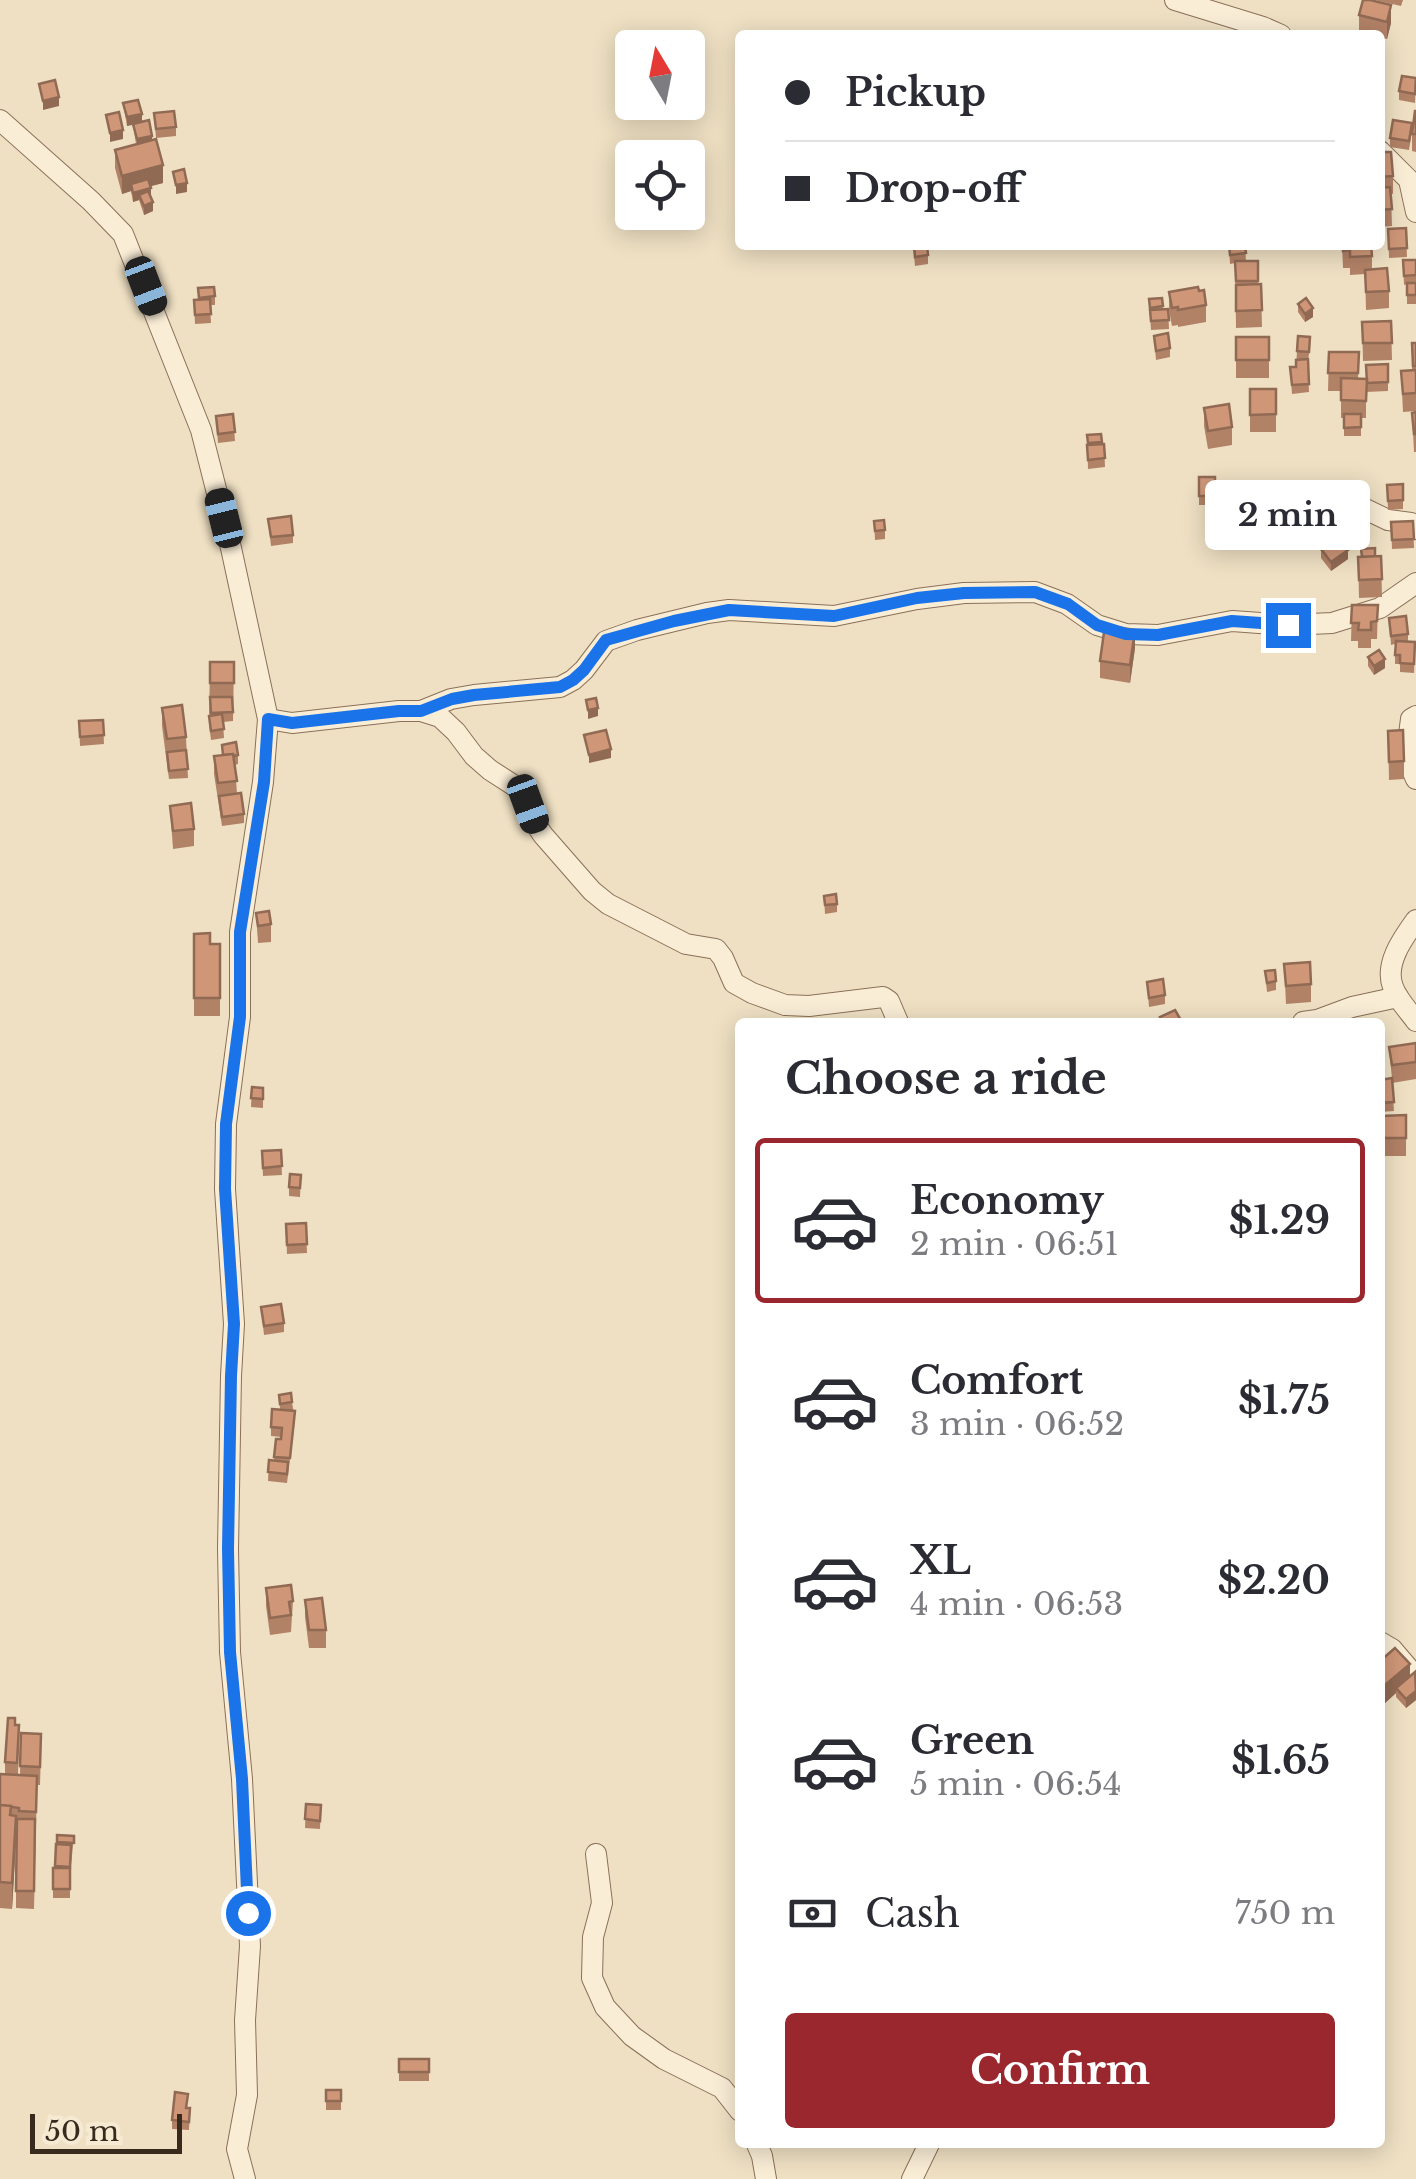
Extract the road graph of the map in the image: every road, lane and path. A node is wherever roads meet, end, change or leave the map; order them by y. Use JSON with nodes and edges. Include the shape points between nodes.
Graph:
{"nodes":[{"id":1,"x":1175,"y":0,"type":"edge"},
{"id":2,"x":1270,"y":30,"type":"edge"},
{"id":3,"x":0,"y":120,"type":"edge"},
{"id":4,"x":1385,"y":156,"type":"edge"},
{"id":5,"x":1412,"y":181,"type":"edge"},
{"id":6,"x":1416,"y":212,"type":"edge"},
{"id":7,"x":1330,"y":492,"type":"dead end"},
{"id":8,"x":1416,"y":528,"type":"edge"},
{"id":9,"x":1416,"y":583,"type":"edge"},
{"id":10,"x":421,"y":711,"type":"junction"},
{"id":11,"x":1416,"y":716,"type":"edge"},
{"id":12,"x":268,"y":719,"type":"junction"},
{"id":13,"x":1416,"y":779,"type":"edge"},
{"id":14,"x":1416,"y":920,"type":"edge"},
{"id":15,"x":1398,"y":997,"type":"junction"},
{"id":16,"x":1373,"y":1003,"type":"junction"},
{"id":17,"x":896,"y":1018,"type":"edge"},
{"id":18,"x":1322,"y":1018,"type":"edge"},
{"id":19,"x":1363,"y":1018,"type":"edge"},
{"id":20,"x":1416,"y":1020,"type":"edge"},
{"id":21,"x":1385,"y":1645,"type":"edge"},
{"id":22,"x":1416,"y":1678,"type":"edge"},
{"id":23,"x":596,"y":1854,"type":"dead end"},
{"id":24,"x":735,"y":2105,"type":"edge"},
{"id":25,"x":759,"y":2148,"type":"edge"},
{"id":26,"x":927,"y":2148,"type":"edge"},
{"id":27,"x":245,"y":2179,"type":"edge"},
{"id":28,"x":766,"y":2179,"type":"edge"},
{"id":29,"x":912,"y":2179,"type":"edge"}],
"edges":[{"from":1,"to":2,"type":"street"},
{"from":3,"to":12,"type":"street","via":[[123,234],[202,430]]},
{"from":4,"to":5,"type":"street"},
{"from":5,"to":6,"type":"street"},
{"from":7,"to":8,"type":"street"},
{"from":9,"to":10,"type":"street","via":[[1380,608],[1332,622],[1232,621],[1158,635],[1097,625],[1035,592],[917,598],[834,616],[729,610],[606,640],[584,670],[560,687],[474,695]]},
{"from":10,"to":12,"type":"street","via":[[292,723]]},
{"from":10,"to":17,"type":"street","via":[[440,717],[474,756],[521,790],[543,835],[608,904],[686,944],[716,949],[734,983],[752,993],[809,1006],[883,996]]},
{"from":11,"to":13,"type":"street","via":[[1409,731]]},
{"from":12,"to":27,"type":"street","via":[[240,932],[240,1017],[226,1124],[234,1324],[230,1652],[250,1946],[247,2096],[237,2148]]},
{"from":14,"to":15,"type":"street","via":[[1390,972]]},
{"from":15,"to":16,"type":"street"},
{"from":15,"to":20,"type":"street"},
{"from":16,"to":18,"type":"street"},
{"from":16,"to":19,"type":"street"},
{"from":21,"to":22,"type":"street"},
{"from":23,"to":24,"type":"street","via":[[602,1903],[592,1978],[605,2008],[632,2036],[722,2088]]},
{"from":25,"to":28,"type":"street"},
{"from":26,"to":29,"type":"street"}]}
